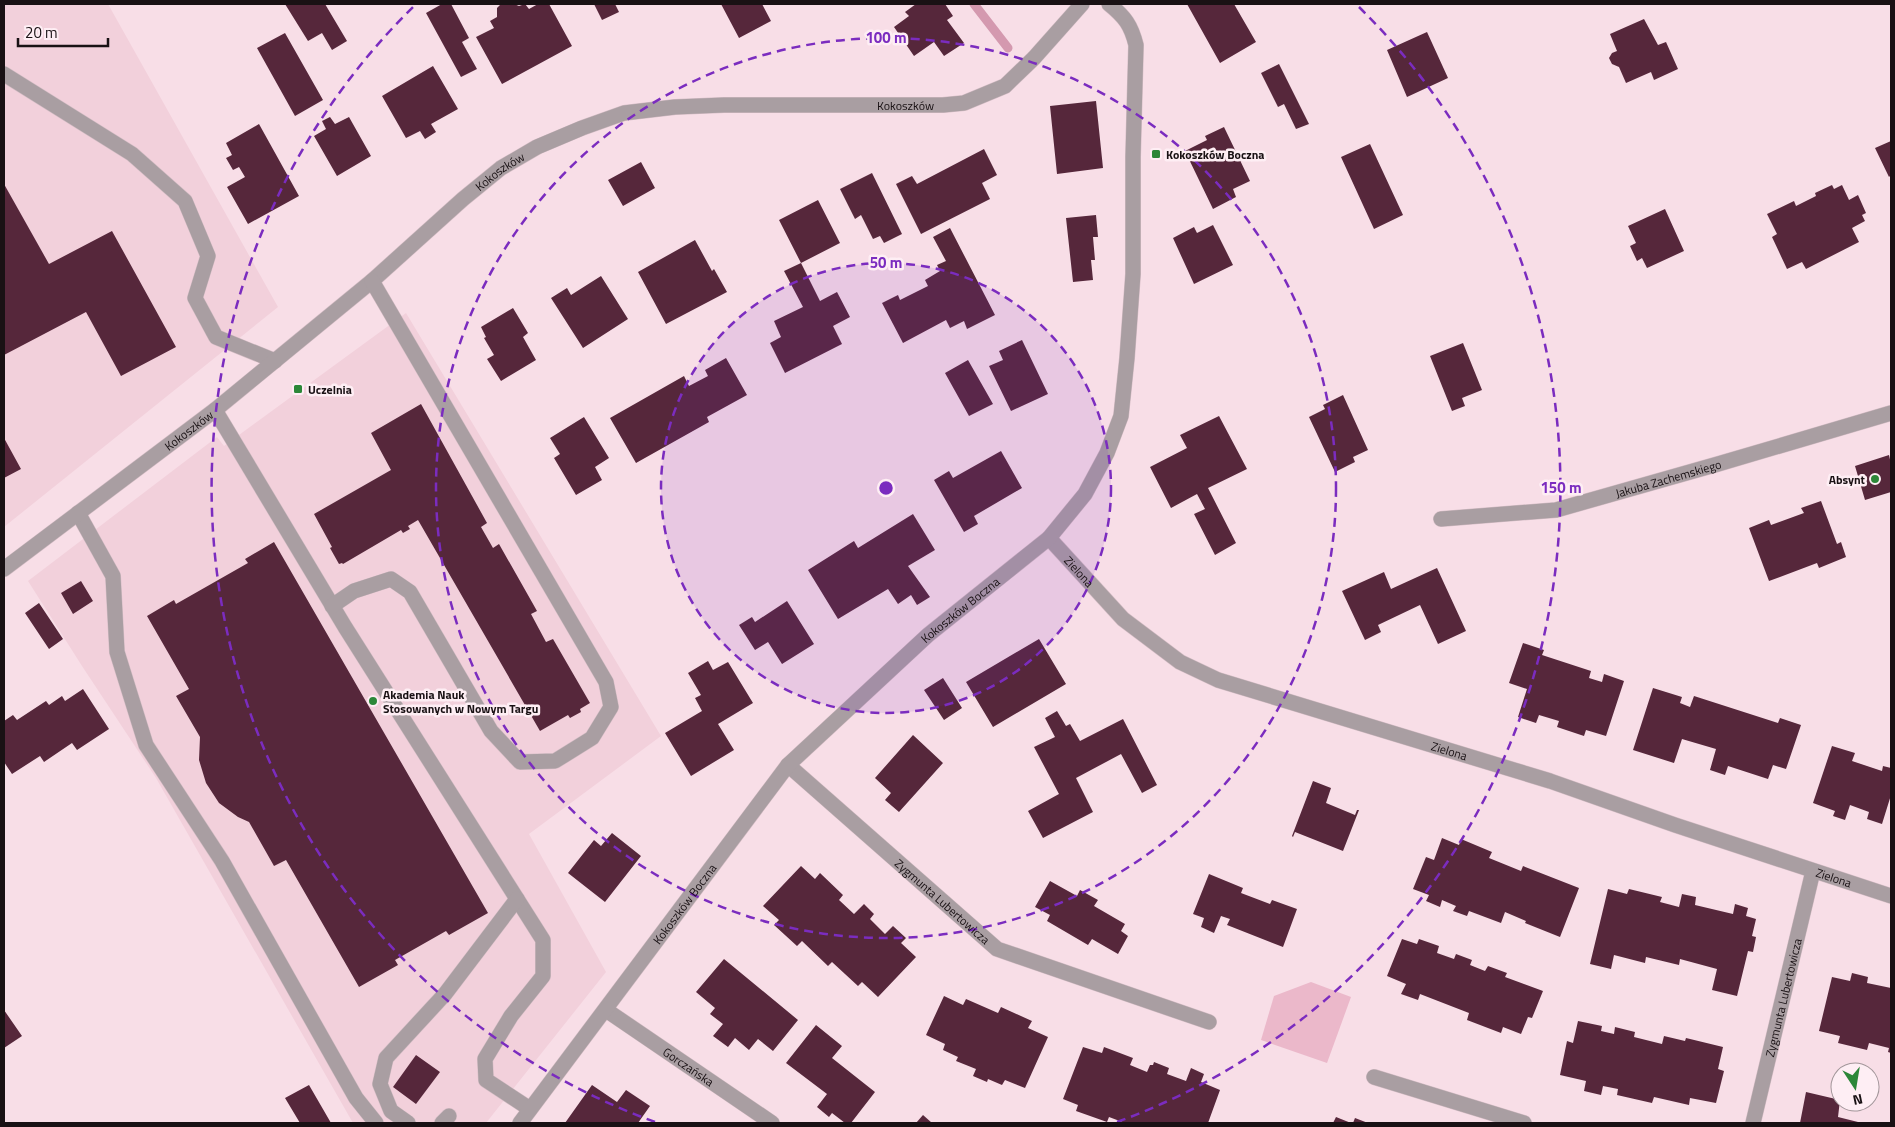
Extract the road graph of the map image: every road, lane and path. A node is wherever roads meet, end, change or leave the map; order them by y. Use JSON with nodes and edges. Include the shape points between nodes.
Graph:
{"nodes":[{"id":1,"x":1082,"y":4,"type":"edge"},
{"id":2,"x":1110,"y":4,"type":"edge"},
{"id":3,"x":4,"y":74,"type":"edge"},
{"id":4,"x":372,"y":281,"type":"junction"},
{"id":5,"x":275,"y":361,"type":"junction"},
{"id":6,"x":215,"y":410,"type":"junction"},
{"id":7,"x":1891,"y":413,"type":"edge"},
{"id":8,"x":78,"y":513,"type":"junction"},
{"id":9,"x":1441,"y":519,"type":"dead end"},
{"id":10,"x":1049,"y":538,"type":"junction"},
{"id":11,"x":4,"y":570,"type":"edge"},
{"id":12,"x":332,"y":606,"type":"junction"},
{"id":13,"x":788,"y":765,"type":"junction"},
{"id":14,"x":1813,"y":871,"type":"junction"},
{"id":15,"x":1891,"y":896,"type":"edge"},
{"id":16,"x":517,"y":899,"type":"junction"},
{"id":17,"x":606,"y":1010,"type":"junction"},
{"id":18,"x":1209,"y":1022,"type":"dead end"},
{"id":19,"x":1374,"y":1077,"type":"dead end"},
{"id":20,"x":530,"y":1109,"type":"junction"},
{"id":21,"x":376,"y":1123,"type":"edge"},
{"id":22,"x":408,"y":1123,"type":"edge"},
{"id":23,"x":520,"y":1123,"type":"edge"},
{"id":24,"x":772,"y":1123,"type":"edge"},
{"id":25,"x":1524,"y":1123,"type":"edge"},
{"id":26,"x":1752,"y":1123,"type":"edge"}],
"edges":[{"from":1,"to":4,"type":"street","name":"Kokoszków","via":[[1005,86],[964,103],[675,108],[624,113],[582,128],[537,147],[501,168]]},
{"from":2,"to":10,"type":"street","name":"Kokoszków Boczna","via":[[1132,29],[1136,45],[1133,274],[1121,416],[1107,453],[1085,494]]},
{"from":3,"to":5,"type":"street","via":[[132,154],[185,201],[208,256],[195,298],[216,337]]},
{"from":4,"to":5,"type":"street","name":"Kokoszków"},
{"from":4,"to":12,"type":"street","via":[[606,682],[611,708],[592,738],[555,761],[520,762],[491,731],[410,592],[391,579],[354,591]]},
{"from":5,"to":6,"type":"street","name":"Kokoszków"},
{"from":6,"to":8,"type":"street","name":"Kokoszków"},
{"from":6,"to":12,"type":"street"},
{"from":7,"to":9,"type":"street","name":"Jakuba Zachemskiego","via":[[1556,510]]},
{"from":8,"to":11,"type":"street","name":"Kokoszków"},
{"from":8,"to":21,"type":"street","via":[[113,576],[117,652],[146,746],[222,861],[356,1098]]},
{"from":10,"to":13,"type":"street","name":"Kokoszków Boczna","via":[[928,635]]},
{"from":10,"to":14,"type":"street","name":"Zielona","via":[[1123,618],[1180,662],[1218,680],[1550,781]]},
{"from":12,"to":16,"type":"street"},
{"from":13,"to":17,"type":"street","name":"Kokoszków Boczna"},
{"from":13,"to":18,"type":"street","name":"Zygmunta Lubertowicza","via":[[996,949]]},
{"from":14,"to":15,"type":"street","name":"Zielona"},
{"from":14,"to":26,"type":"street","name":"Zygmunta Lubertowicza"},
{"from":16,"to":20,"type":"street","via":[[544,940],[543,976],[485,1059],[486,1080]]},
{"from":16,"to":22,"type":"street","via":[[445,994],[386,1058],[380,1084],[391,1111]]},
{"from":17,"to":20,"type":"street","name":"Kokoszków Boczna"},
{"from":17,"to":24,"type":"street","name":"Gorczańska"},
{"from":19,"to":25,"type":"street"},
{"from":20,"to":23,"type":"street","name":"Kokoszków Boczna"}]}
